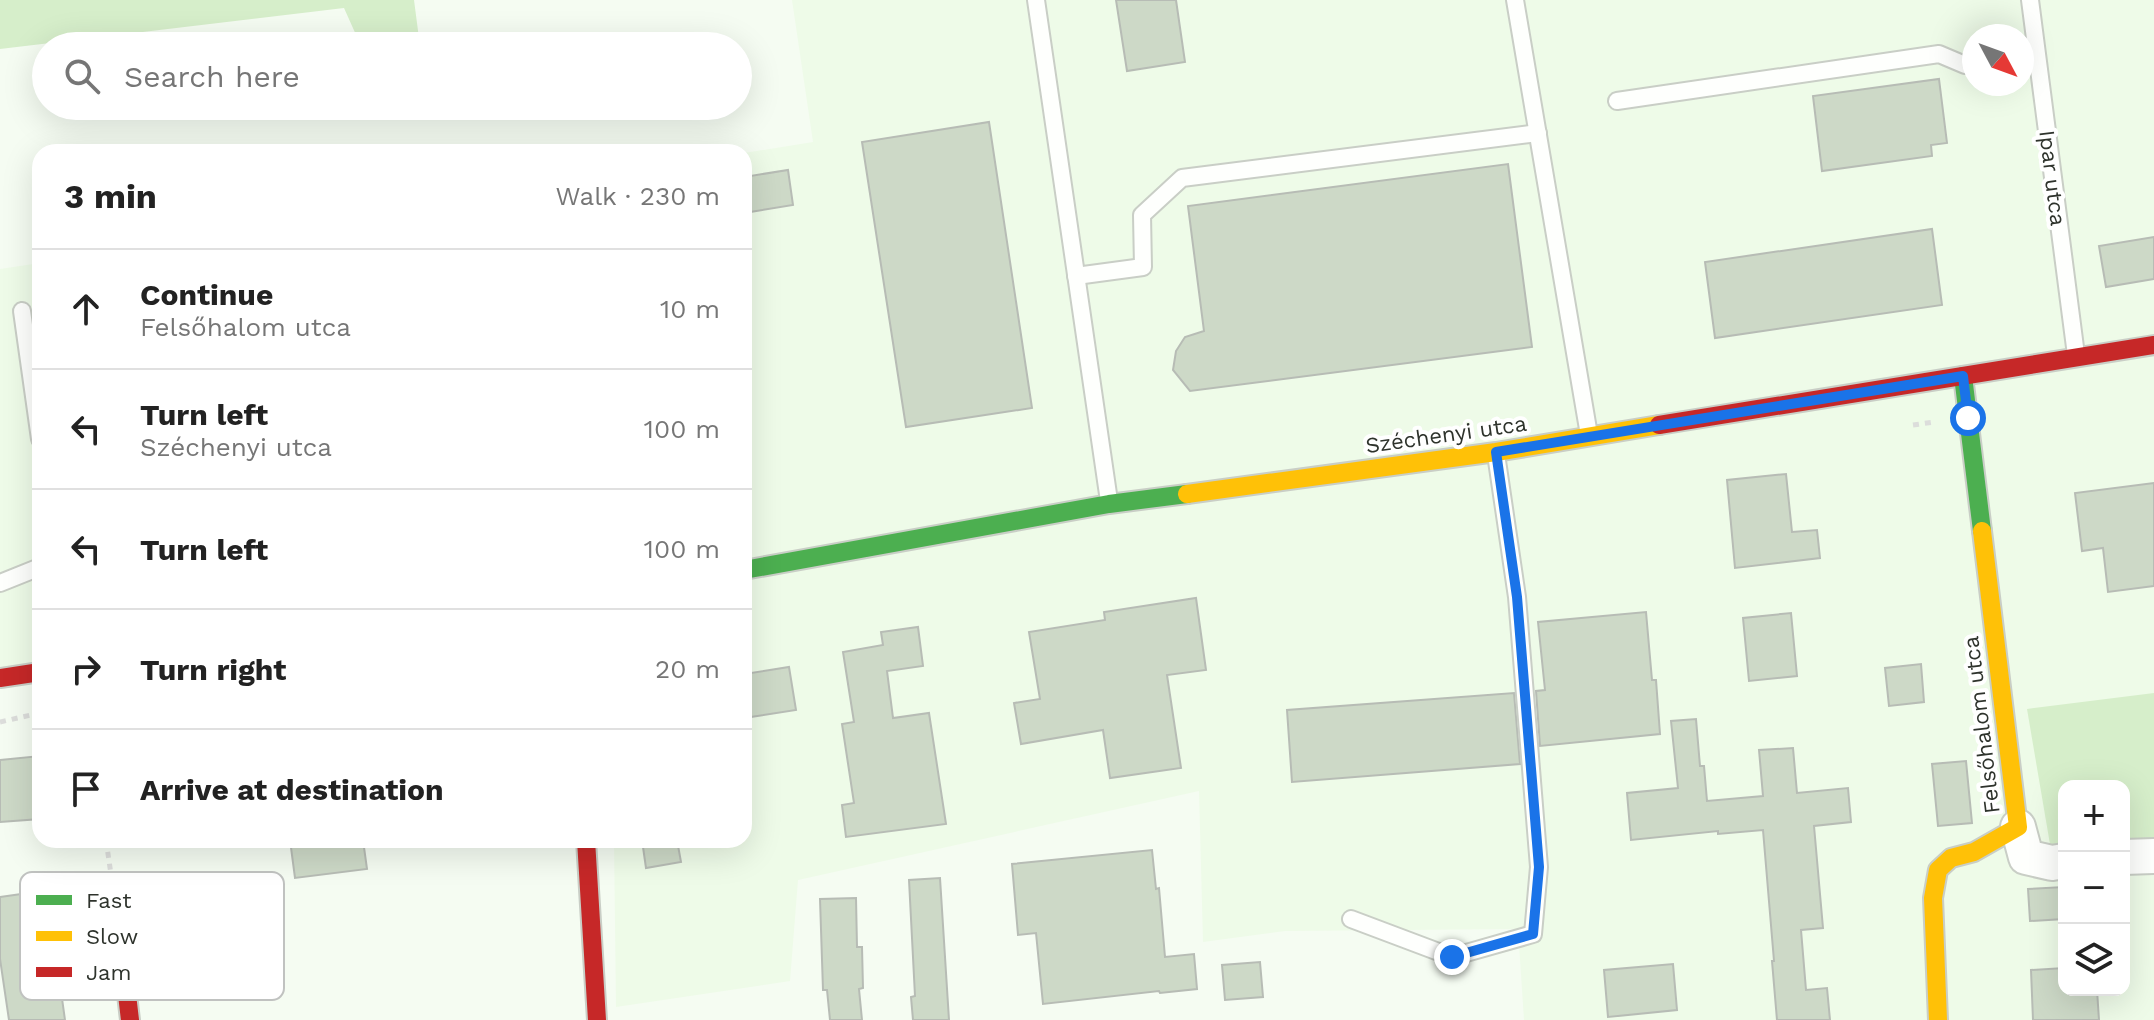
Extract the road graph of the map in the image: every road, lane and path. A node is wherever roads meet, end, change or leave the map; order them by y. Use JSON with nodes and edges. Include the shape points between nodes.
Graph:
{"nodes":[{"id":1,"x":1036,"y":0,"type":"edge"},
{"id":2,"x":1515,"y":0,"type":"edge"},
{"id":3,"x":2030,"y":0,"type":"edge"},
{"id":4,"x":2030,"y":24,"type":"edge"},
{"id":5,"x":1962,"y":64,"type":"edge"},
{"id":6,"x":2034,"y":87,"type":"edge"},
{"id":7,"x":1617,"y":101,"type":"dead end"},
{"id":8,"x":1538,"y":133,"type":"junction"},
{"id":9,"x":1076,"y":276,"type":"junction"},
{"id":10,"x":22,"y":311,"type":"dead end"},
{"id":11,"x":2154,"y":345,"type":"edge"},
{"id":12,"x":2076,"y":357,"type":"junction"},
{"id":13,"x":1963,"y":376,"type":"junction"},
{"id":14,"x":32,"y":382,"type":"edge"},
{"id":15,"x":1590,"y":437,"type":"junction"},
{"id":16,"x":1496,"y":452,"type":"junction"},
{"id":17,"x":1109,"y":504,"type":"junction"},
{"id":18,"x":752,"y":569,"type":"edge"},
{"id":19,"x":32,"y":570,"type":"edge"},
{"id":20,"x":0,"y":583,"type":"edge"},
{"id":21,"x":32,"y":673,"type":"edge"},
{"id":22,"x":0,"y":678,"type":"edge"},
{"id":23,"x":32,"y":715,"type":"edge"},
{"id":24,"x":0,"y":722,"type":"edge"},
{"id":25,"x":2018,"y":827,"type":"junction"},
{"id":26,"x":107,"y":848,"type":"edge"},
{"id":27,"x":586,"y":848,"type":"edge"},
{"id":28,"x":2154,"y":856,"type":"edge"},
{"id":29,"x":2130,"y":857,"type":"edge"},
{"id":30,"x":2058,"y":862,"type":"edge"},
{"id":31,"x":111,"y":872,"type":"edge"},
{"id":32,"x":1351,"y":919,"type":"dead end"},
{"id":33,"x":128,"y":1000,"type":"edge"},
{"id":34,"x":130,"y":1020,"type":"edge"},
{"id":35,"x":597,"y":1020,"type":"edge"},
{"id":36,"x":1938,"y":1020,"type":"edge"}],
"edges":[{"from":1,"to":9,"type":"lane"},
{"from":2,"to":8,"type":"lane"},
{"from":3,"to":4,"type":"lane","name":"Ipar utca"},
{"from":5,"to":7,"type":"lane","via":[[1939,54]]},
{"from":6,"to":12,"type":"lane","name":"Ipar utca"},
{"from":8,"to":9,"type":"lane","via":[[1182,178],[1142,215],[1143,267]]},
{"from":8,"to":15,"type":"lane"},
{"from":9,"to":17,"type":"lane"},
{"from":10,"to":14,"type":"lane"},
{"from":11,"to":12,"type":"street","name":"Széchenyi utca"},
{"from":12,"to":13,"type":"street","name":"Széchenyi utca"},
{"from":13,"to":15,"type":"street","name":"Széchenyi utca"},
{"from":13,"to":25,"type":"street","name":"Felsőhalom utca"},
{"from":15,"to":16,"type":"street","name":"Széchenyi utca"},
{"from":16,"to":17,"type":"street","name":"Széchenyi utca"},
{"from":16,"to":32,"type":"lane","via":[[1517,597],[1537,835],[1533,934],[1452,957]]},
{"from":17,"to":18,"type":"street","name":"Széchenyi utca"},
{"from":19,"to":20,"type":"lane"},
{"from":21,"to":22,"type":"street"},
{"from":23,"to":24,"type":"path"},
{"from":25,"to":30,"type":"street","via":[[2026,857]]},
{"from":25,"to":36,"type":"street","name":"Felsőhalom utca","via":[[1974,852],[1951,858],[1938,870],[1933,898]]},
{"from":26,"to":31,"type":"path"},
{"from":27,"to":35,"type":"street"},
{"from":28,"to":29,"type":"street"},
{"from":33,"to":34,"type":"street"}]}
